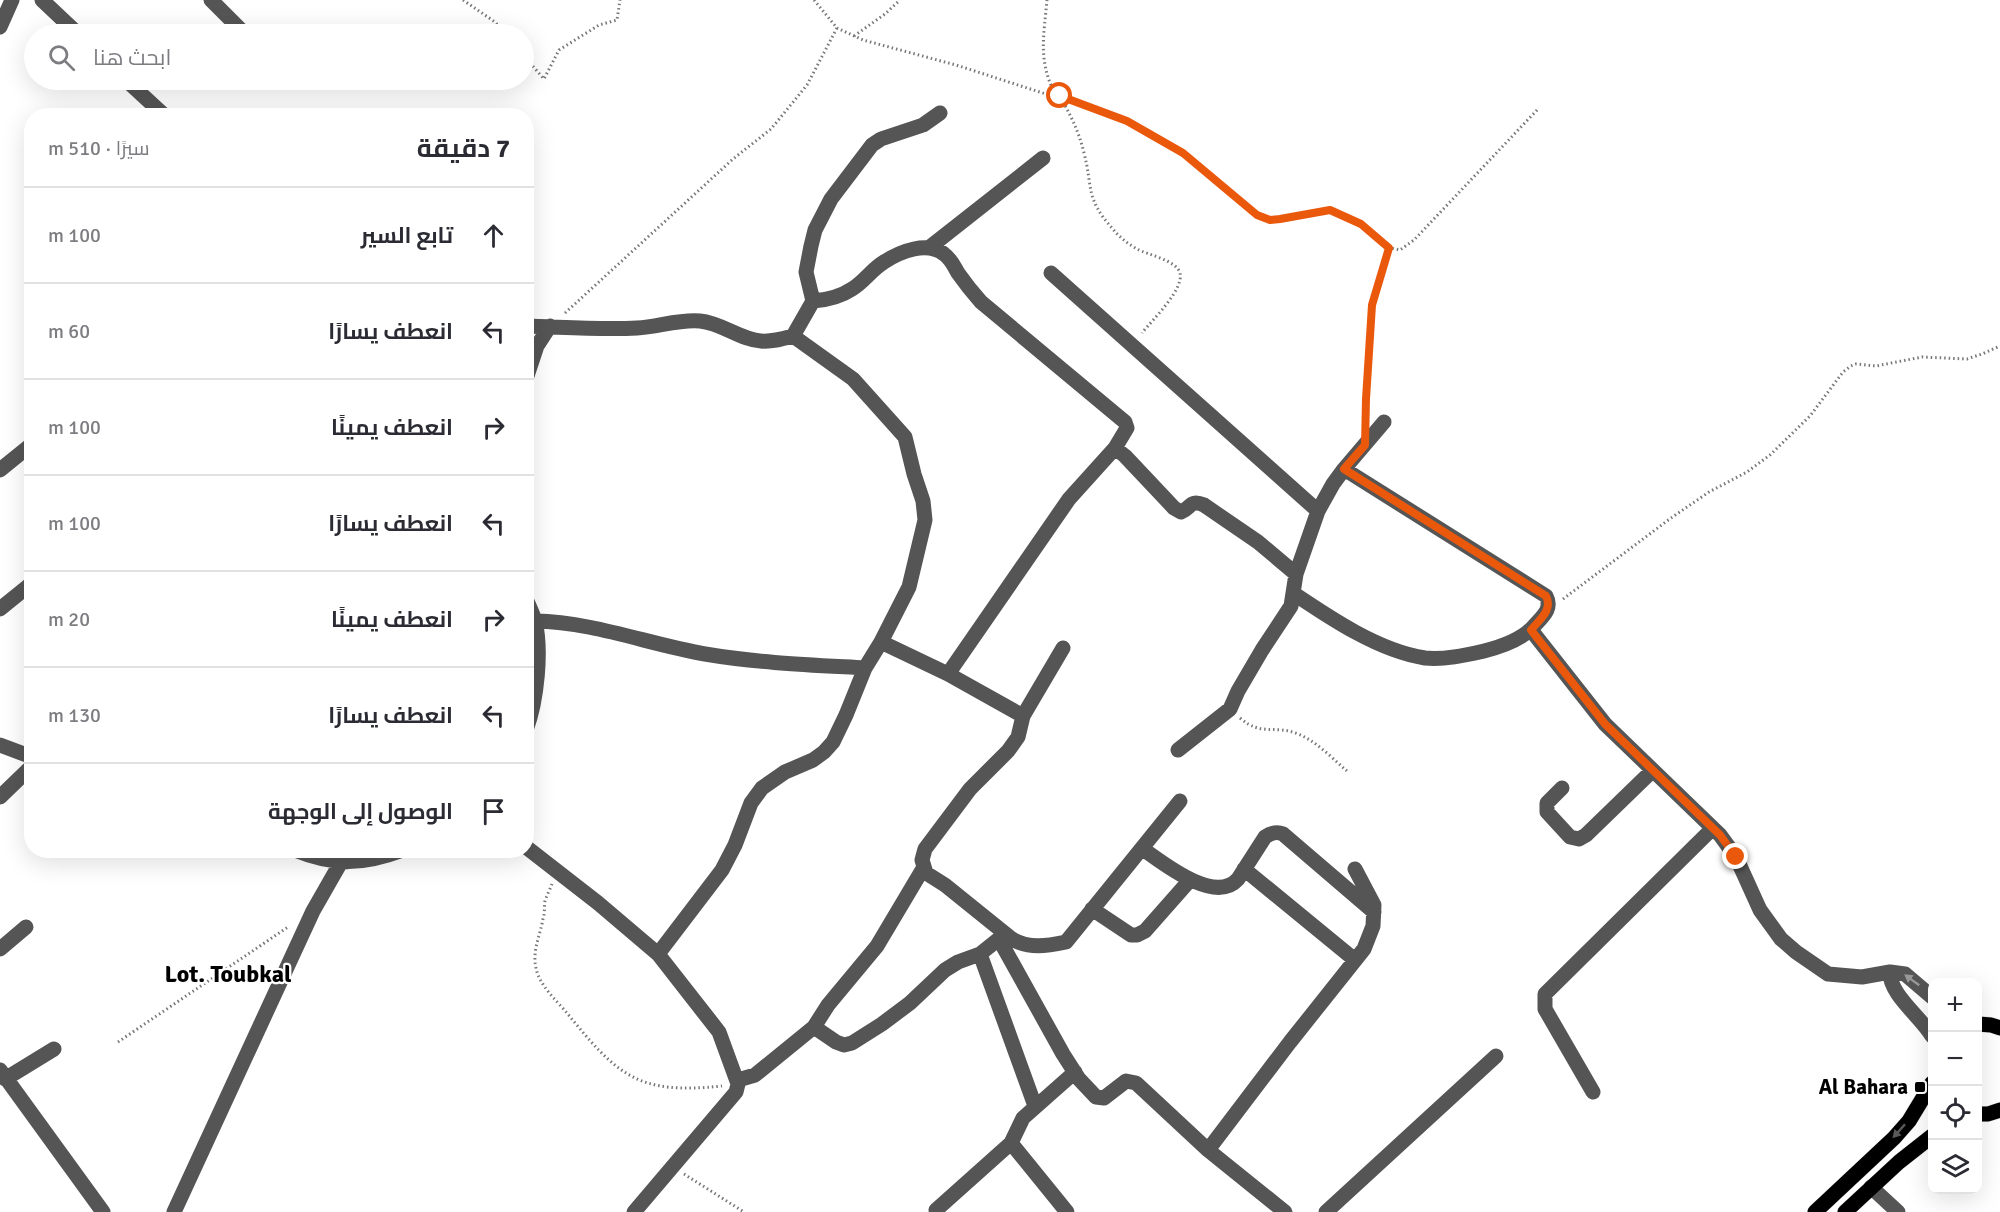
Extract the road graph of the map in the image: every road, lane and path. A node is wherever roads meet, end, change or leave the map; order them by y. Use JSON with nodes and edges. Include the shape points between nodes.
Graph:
{"nodes":[{"id":1,"x":12,"y":0,"type":"edge"},
{"id":2,"x":42,"y":0,"type":"edge"},
{"id":3,"x":211,"y":0,"type":"edge"},
{"id":4,"x":464,"y":0,"type":"edge"},
{"id":5,"x":620,"y":0,"type":"edge"},
{"id":6,"x":814,"y":0,"type":"edge"},
{"id":7,"x":900,"y":0,"type":"edge"},
{"id":8,"x":1047,"y":0,"type":"edge"},
{"id":9,"x":67,"y":24,"type":"edge"},
{"id":10,"x":235,"y":24,"type":"edge"},
{"id":11,"x":497,"y":24,"type":"edge"},
{"id":12,"x":0,"y":27,"type":"edge"},
{"id":13,"x":837,"y":28,"type":"junction"},
{"id":14,"x":854,"y":36,"type":"junction"},
{"id":15,"x":534,"y":68,"type":"edge"},
{"id":16,"x":137,"y":90,"type":"edge"},
{"id":17,"x":1054,"y":95,"type":"junction"},
{"id":18,"x":1060,"y":96,"type":"junction"},
{"id":19,"x":156,"y":108,"type":"edge"},
{"id":20,"x":1538,"y":109,"type":"dead end"},
{"id":21,"x":940,"y":113,"type":"dead end"},
{"id":22,"x":1043,"y":158,"type":"dead end"},
{"id":23,"x":930,"y":247,"type":"junction"},
{"id":24,"x":1389,"y":248,"type":"junction"},
{"id":25,"x":1051,"y":273,"type":"dead end"},
{"id":26,"x":813,"y":301,"type":"junction"},
{"id":27,"x":534,"y":326,"type":"edge"},
{"id":28,"x":550,"y":326,"type":"junction"},
{"id":29,"x":793,"y":336,"type":"junction"},
{"id":30,"x":1132,"y":345,"type":"junction"},
{"id":31,"x":2000,"y":346,"type":"edge"},
{"id":32,"x":534,"y":355,"type":"edge"},
{"id":33,"x":1384,"y":422,"type":"dead end"},
{"id":34,"x":1365,"y":445,"type":"junction"},
{"id":35,"x":1115,"y":448,"type":"junction"},
{"id":36,"x":24,"y":450,"type":"edge"},
{"id":37,"x":1344,"y":469,"type":"junction"},
{"id":38,"x":0,"y":470,"type":"edge"},
{"id":39,"x":1318,"y":511,"type":"junction"},
{"id":40,"x":1296,"y":574,"type":"junction"},
{"id":41,"x":24,"y":590,"type":"edge"},
{"id":42,"x":1293,"y":593,"type":"junction"},
{"id":43,"x":0,"y":609,"type":"edge"},
{"id":44,"x":1548,"y":610,"type":"junction"},
{"id":45,"x":535,"y":621,"type":"joint"},
{"id":46,"x":1531,"y":630,"type":"junction"},
{"id":47,"x":880,"y":642,"type":"junction"},
{"id":48,"x":1063,"y":648,"type":"dead end"},
{"id":49,"x":865,"y":668,"type":"junction"},
{"id":50,"x":948,"y":674,"type":"junction"},
{"id":51,"x":534,"y":702,"type":"edge"},
{"id":52,"x":1230,"y":709,"type":"junction"},
{"id":53,"x":1023,"y":716,"type":"junction"},
{"id":54,"x":0,"y":745,"type":"edge"},
{"id":55,"x":1178,"y":750,"type":"dead end"},
{"id":56,"x":24,"y":754,"type":"edge"},
{"id":57,"x":1347,"y":771,"type":"dead end"},
{"id":58,"x":1652,"y":771,"type":"junction"},
{"id":59,"x":24,"y":774,"type":"edge"},
{"id":60,"x":1562,"y":788,"type":"dead end"},
{"id":61,"x":0,"y":797,"type":"edge"},
{"id":62,"x":1180,"y":801,"type":"dead end"},
{"id":63,"x":1713,"y":828,"type":"junction"},
{"id":64,"x":1143,"y":849,"type":"junction"},
{"id":65,"x":534,"y":853,"type":"edge"},
{"id":66,"x":318,"y":858,"type":"edge"},
{"id":67,"x":384,"y":858,"type":"edge"},
{"id":68,"x":340,"y":862,"type":"junction"},
{"id":69,"x":924,"y":867,"type":"junction"},
{"id":70,"x":1244,"y":869,"type":"junction"},
{"id":71,"x":1355,"y":869,"type":"dead end"},
{"id":72,"x":558,"y":871,"type":"junction"},
{"id":73,"x":1190,"y":880,"type":"junction"},
{"id":74,"x":1092,"y":909,"type":"junction"},
{"id":75,"x":312,"y":911,"type":"junction"},
{"id":76,"x":1374,"y":912,"type":"junction"},
{"id":77,"x":26,"y":927,"type":"dead end"},
{"id":78,"x":1002,"y":936,"type":"junction"},
{"id":79,"x":0,"y":949,"type":"edge"},
{"id":80,"x":658,"y":954,"type":"junction"},
{"id":81,"x":980,"y":954,"type":"junction"},
{"id":82,"x":1355,"y":960,"type":"junction"},
{"id":83,"x":1890,"y":972,"type":"junction"},
{"id":84,"x":1928,"y":994,"type":"edge"},
{"id":85,"x":1982,"y":1025,"type":"edge"},
{"id":86,"x":814,"y":1027,"type":"junction"},
{"id":87,"x":1999,"y":1027,"type":"edge"},
{"id":88,"x":1930,"y":1032,"type":"edge"},
{"id":89,"x":118,"y":1042,"type":"dead end"},
{"id":90,"x":54,"y":1049,"type":"dead end"},
{"id":91,"x":1496,"y":1056,"type":"dead end"},
{"id":92,"x":1075,"y":1072,"type":"junction"},
{"id":93,"x":3,"y":1074,"type":"edge"},
{"id":94,"x":738,"y":1082,"type":"junction"},
{"id":95,"x":1930,"y":1086,"type":"edge"},
{"id":96,"x":1593,"y":1092,"type":"dead end"},
{"id":97,"x":1035,"y":1106,"type":"junction"},
{"id":98,"x":1928,"y":1139,"type":"edge"},
{"id":99,"x":1011,"y":1143,"type":"junction"},
{"id":100,"x":1208,"y":1150,"type":"junction"},
{"id":101,"x":672,"y":1166,"type":"junction"},
{"id":102,"x":1872,"y":1188,"type":"junction"},
{"id":103,"x":936,"y":1210,"type":"dead end"},
{"id":104,"x":103,"y":1212,"type":"edge"},
{"id":105,"x":174,"y":1212,"type":"edge"},
{"id":106,"x":634,"y":1212,"type":"edge"},
{"id":107,"x":744,"y":1212,"type":"edge"},
{"id":108,"x":1067,"y":1212,"type":"edge"},
{"id":109,"x":1286,"y":1212,"type":"edge"},
{"id":110,"x":1326,"y":1212,"type":"edge"},
{"id":111,"x":1815,"y":1212,"type":"edge"},
{"id":112,"x":1845,"y":1212,"type":"edge"},
{"id":113,"x":1898,"y":1212,"type":"edge"}],
"edges":[{"from":1,"to":12,"type":"street"},
{"from":2,"to":9,"type":"street"},
{"from":3,"to":10,"type":"street"},
{"from":4,"to":11,"type":"path"},
{"from":5,"to":15,"type":"path","via":[[617,20],[599,25],[559,50],[544,79]]},
{"from":6,"to":13,"type":"path"},
{"from":7,"to":14,"type":"path"},
{"from":8,"to":17,"type":"path","via":[[1044,63]]},
{"from":13,"to":14,"type":"path"},
{"from":13,"to":28,"type":"path","via":[[807,85],[771,129]]},
{"from":14,"to":17,"type":"path"},
{"from":16,"to":19,"type":"street"},
{"from":17,"to":18,"type":"path"},
{"from":18,"to":24,"type":"path","via":[[1127,121],[1183,153],[1263,218],[1280,219],[1330,210],[1361,224]]},
{"from":18,"to":30,"type":"path","via":[[1077,127],[1096,208],[1121,238],[1175,265],[1180,273],[1176,290]]},
{"from":20,"to":24,"type":"path","via":[[1414,240],[1400,250]]},
{"from":21,"to":26,"type":"street","via":[[872,145],[831,199],[816,230],[806,272]]},
{"from":22,"to":23,"type":"street"},
{"from":23,"to":26,"type":"street","via":[[883,262],[853,288],[827,300]]},
{"from":23,"to":35,"type":"street","via":[[949,258],[981,302],[1125,422],[1127,428]]},
{"from":24,"to":34,"type":"path","via":[[1372,305]]},
{"from":25,"to":30,"type":"street"},
{"from":26,"to":29,"type":"street"},
{"from":27,"to":28,"type":"street"},
{"from":28,"to":29,"type":"street","via":[[606,330],[701,321],[759,341]]},
{"from":28,"to":32,"type":"street"},
{"from":29,"to":47,"type":"street","via":[[853,379],[906,437],[925,520],[909,587]]},
{"from":30,"to":39,"type":"street"},
{"from":31,"to":44,"type":"path","via":[[1967,358],[1922,357],[1876,366],[1851,366],[1810,416],[1770,455],[1680,512]]},
{"from":33,"to":34,"type":"street"},
{"from":34,"to":37,"type":"street"},
{"from":35,"to":40,"type":"street","via":[[1174,508],[1181,512],[1197,502],[1204,505]]},
{"from":35,"to":50,"type":"street","via":[[1069,499]]},
{"from":36,"to":38,"type":"street"},
{"from":37,"to":39,"type":"street"},
{"from":37,"to":44,"type":"street","via":[[1546,596]]},
{"from":39,"to":40,"type":"street"},
{"from":40,"to":42,"type":"street"},
{"from":41,"to":43,"type":"street"},
{"from":42,"to":46,"type":"street","via":[[1365,637],[1425,658],[1489,650]]},
{"from":42,"to":52,"type":"street","via":[[1291,606]]},
{"from":44,"to":46,"type":"street"},
{"from":45,"to":49,"type":"street","via":[[587,627],[704,654]]},
{"from":45,"to":51,"type":"street","via":[[538,656]]},
{"from":46,"to":58,"type":"street","via":[[1605,724]]},
{"from":47,"to":49,"type":"street"},
{"from":47,"to":50,"type":"street"},
{"from":48,"to":53,"type":"street"},
{"from":49,"to":80,"type":"street","via":[[833,742],[813,760],[762,788],[751,803],[722,870]]},
{"from":50,"to":53,"type":"street"},
{"from":52,"to":55,"type":"street"},
{"from":52,"to":57,"type":"path","via":[[1254,728],[1286,730],[1304,736]]},
{"from":53,"to":69,"type":"street","via":[[1018,738],[970,789],[929,844],[923,854]]},
{"from":54,"to":56,"type":"street"},
{"from":58,"to":60,"type":"street","via":[[1579,839],[1570,837],[1546,812],[1547,803]]},
{"from":58,"to":63,"type":"street"},
{"from":59,"to":61,"type":"street"},
{"from":62,"to":64,"type":"street"},
{"from":63,"to":83,"type":"street","via":[[1736,857],[1769,924],[1796,952],[1828,974],[1862,977]]},
{"from":63,"to":96,"type":"street","via":[[1545,994],[1545,1009]]},
{"from":64,"to":73,"type":"street"},
{"from":64,"to":74,"type":"street"},
{"from":65,"to":72,"type":"street"},
{"from":66,"to":68,"type":"street"},
{"from":67,"to":68,"type":"street"},
{"from":68,"to":75,"type":"street"},
{"from":69,"to":78,"type":"street","via":[[926,873]]},
{"from":69,"to":86,"type":"street","via":[[878,946]]},
{"from":70,"to":73,"type":"street","via":[[1229,886]]},
{"from":70,"to":76,"type":"street","via":[[1265,837],[1274,832],[1283,834]]},
{"from":70,"to":82,"type":"street"},
{"from":71,"to":76,"type":"street"},
{"from":72,"to":80,"type":"street"},
{"from":72,"to":94,"type":"path","via":[[544,903],[536,971],[594,1046],[611,1063],[644,1083],[703,1088]]},
{"from":73,"to":74,"type":"street","via":[[1137,935],[1131,935]]},
{"from":74,"to":78,"type":"street","via":[[1065,942],[1021,944]]},
{"from":75,"to":89,"type":"path"},
{"from":75,"to":105,"type":"street"},
{"from":76,"to":82,"type":"street","via":[[1369,938]]},
{"from":77,"to":79,"type":"street"},
{"from":78,"to":81,"type":"street"},
{"from":78,"to":92,"type":"street"},
{"from":80,"to":94,"type":"street","via":[[719,1032]]},
{"from":81,"to":86,"type":"street","via":[[945,970],[910,1004],[852,1043],[836,1042]]},
{"from":81,"to":97,"type":"street"},
{"from":82,"to":100,"type":"street"},
{"from":84,"to":83,"type":"street","one_way":true,"via":[[1905,974]]},
{"from":83,"to":88,"type":"street","via":[[1892,986]]},
{"from":85,"to":87,"type":"main road"},
{"from":86,"to":94,"type":"street","via":[[755,1075]]},
{"from":90,"to":93,"type":"street"},
{"from":91,"to":110,"type":"street"},
{"from":92,"to":97,"type":"street"},
{"from":92,"to":100,"type":"street","via":[[1099,1098],[1123,1083],[1136,1083]]},
{"from":93,"to":104,"type":"street"},
{"from":94,"to":101,"type":"street","via":[[736,1092]]},
{"from":95,"to":111,"type":"main road","one_way":true,"via":[[1894,1138]]},
{"from":97,"to":99,"type":"street","via":[[1017,1127]]},
{"from":98,"to":102,"type":"main road"},
{"from":99,"to":103,"type":"street"},
{"from":99,"to":108,"type":"street"},
{"from":100,"to":109,"type":"street"},
{"from":101,"to":106,"type":"street"},
{"from":101,"to":107,"type":"path"},
{"from":102,"to":112,"type":"main road"},
{"from":102,"to":113,"type":"street"}]}
